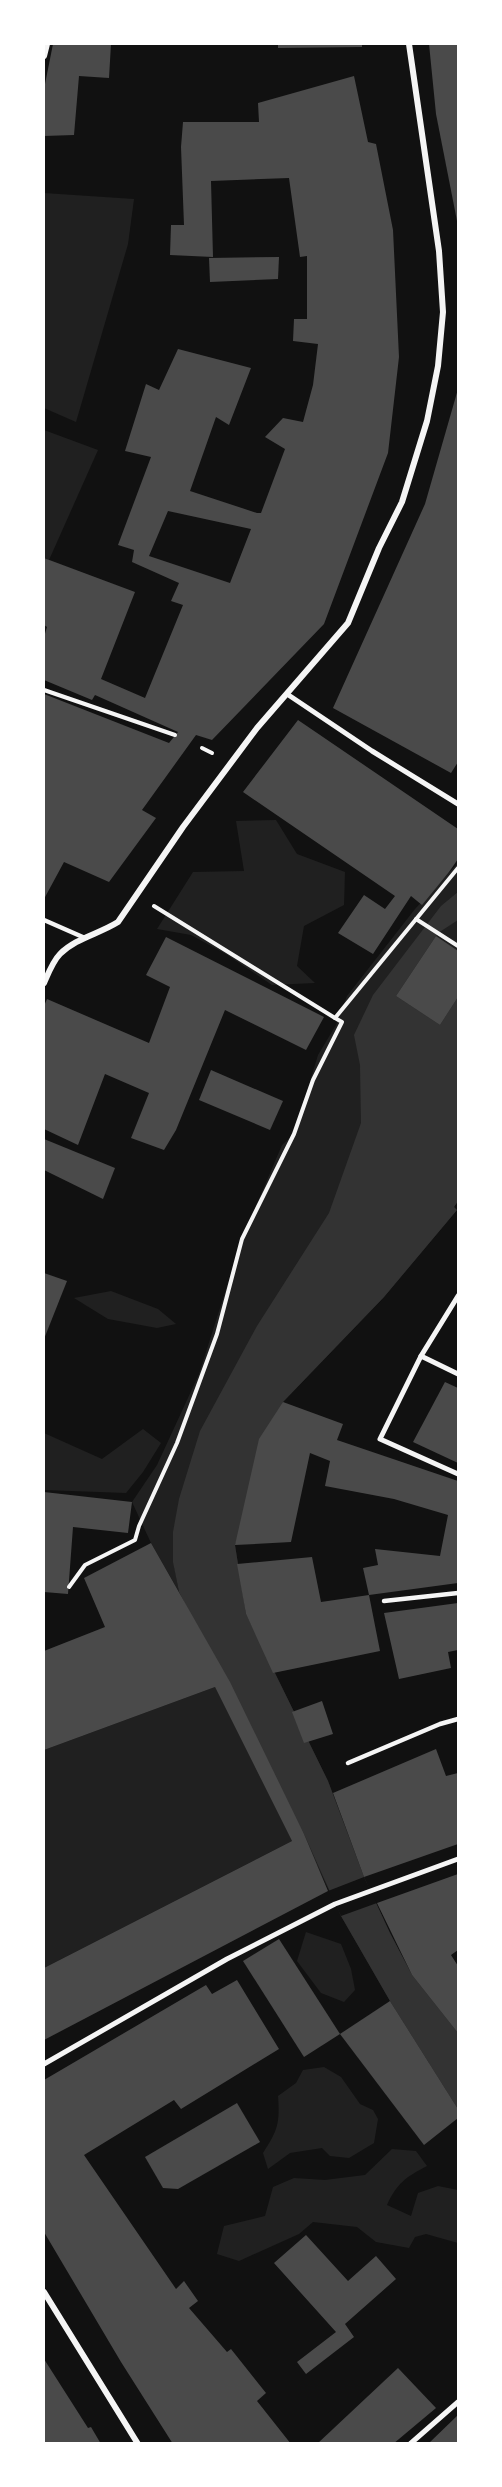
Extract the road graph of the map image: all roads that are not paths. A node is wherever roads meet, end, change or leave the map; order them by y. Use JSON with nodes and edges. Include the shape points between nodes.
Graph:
{"nodes":[{"id":1,"x":47,"y":44,"type":"edge"},
{"id":2,"x":409,"y":44,"type":"edge"},
{"id":3,"x":44,"y":56,"type":"edge"},
{"id":4,"x":287,"y":694,"type":"junction"},
{"id":5,"x":459,"y":804,"type":"edge"},
{"id":6,"x":44,"y":920,"type":"edge"},
{"id":7,"x":85,"y":938,"type":"junction"},
{"id":8,"x":44,"y":983,"type":"edge"},
{"id":9,"x":459,"y":1296,"type":"edge"},
{"id":10,"x":421,"y":1356,"type":"junction"},
{"id":11,"x":459,"y":1374,"type":"edge"},
{"id":12,"x":459,"y":1474,"type":"edge"},
{"id":13,"x":459,"y":1593,"type":"edge"},
{"id":14,"x":384,"y":1601,"type":"dead end"},
{"id":15,"x":459,"y":1719,"type":"edge"},
{"id":16,"x":348,"y":1763,"type":"dead end"},
{"id":17,"x":459,"y":1858,"type":"edge"},
{"id":18,"x":44,"y":2064,"type":"edge"},
{"id":19,"x":44,"y":2292,"type":"edge"},
{"id":20,"x":459,"y":2402,"type":"edge"},
{"id":21,"x":138,"y":2444,"type":"edge"},
{"id":22,"x":410,"y":2444,"type":"edge"}],
"edges":[{"from":1,"to":3,"type":"street"},
{"from":2,"to":4,"type":"street","via":[[439,250],[443,312],[438,366],[427,421],[402,502],[348,623]]},
{"from":4,"to":5,"type":"street"},
{"from":4,"to":7,"type":"street","via":[[251,736],[118,922]]},
{"from":6,"to":7,"type":"lane"},
{"from":7,"to":8,"type":"street","via":[[58,956]]},
{"from":9,"to":10,"type":"street"},
{"from":10,"to":11,"type":"street"},
{"from":10,"to":12,"type":"street","via":[[380,1438]]},
{"from":13,"to":14,"type":"lane"},
{"from":15,"to":16,"type":"lane"},
{"from":17,"to":18,"type":"street","via":[[335,1904],[227,1959]]},
{"from":19,"to":21,"type":"street"},
{"from":20,"to":22,"type":"street"}]}
